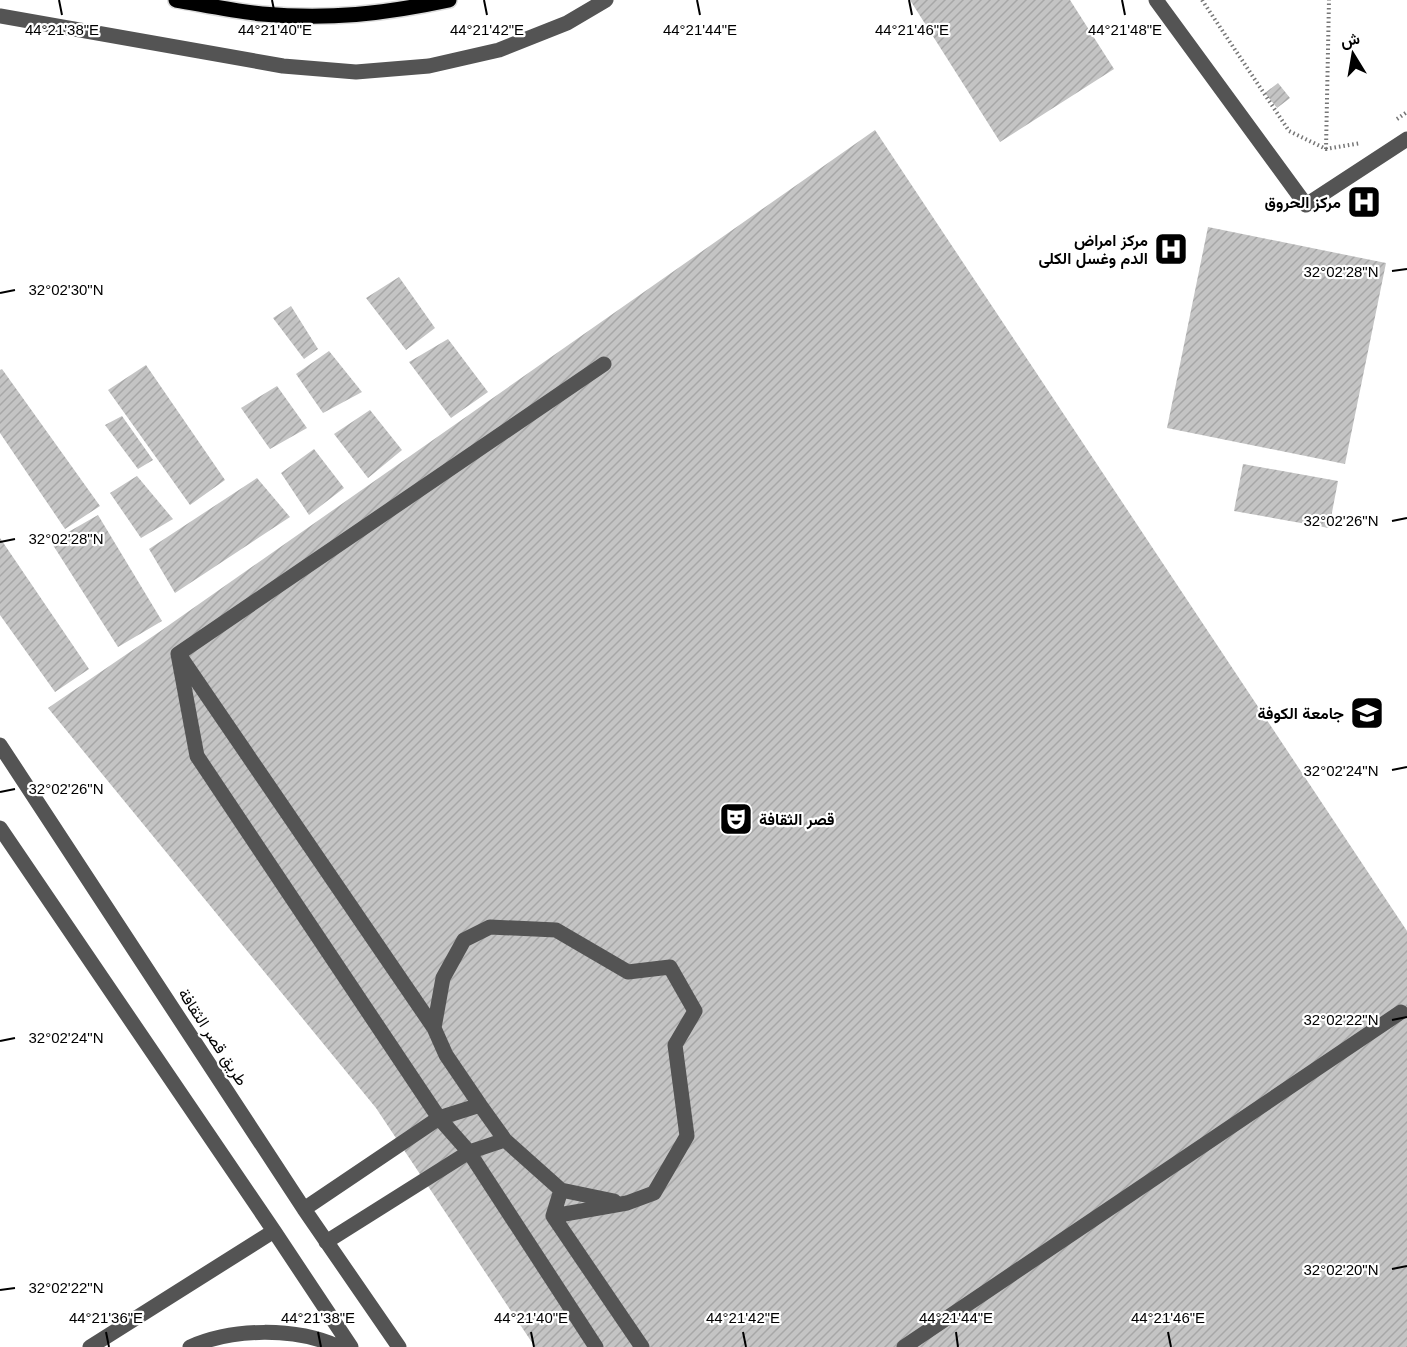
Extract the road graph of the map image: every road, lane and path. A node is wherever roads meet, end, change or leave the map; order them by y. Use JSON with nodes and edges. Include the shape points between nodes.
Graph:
{"nodes":[{"id":1,"x":176,"y":0,"type":"edge"},
{"id":2,"x":448,"y":0,"type":"edge"},
{"id":3,"x":606,"y":0,"type":"edge"},
{"id":4,"x":1156,"y":0,"type":"edge"},
{"id":5,"x":1202,"y":0,"type":"edge"},
{"id":6,"x":1329,"y":0,"type":"edge"},
{"id":7,"x":0,"y":16,"type":"edge"},
{"id":8,"x":1407,"y":112,"type":"edge"},
{"id":9,"x":1389,"y":124,"type":"dead end"},
{"id":10,"x":1407,"y":139,"type":"edge"},
{"id":11,"x":1362,"y":143,"type":"dead end"},
{"id":12,"x":1326,"y":149,"type":"junction"},
{"id":13,"x":604,"y":364,"type":"dead end"},
{"id":14,"x":178,"y":654,"type":"junction"},
{"id":15,"x":0,"y":745,"type":"edge"},
{"id":16,"x":0,"y":828,"type":"edge"},
{"id":17,"x":1401,"y":1012,"type":"dead end"},
{"id":18,"x":434,"y":1028,"type":"junction"},
{"id":19,"x":480,"y":1105,"type":"junction"},
{"id":20,"x":439,"y":1118,"type":"junction"},
{"id":21,"x":505,"y":1140,"type":"junction"},
{"id":22,"x":469,"y":1152,"type":"junction"},
{"id":23,"x":561,"y":1190,"type":"junction"},
{"id":24,"x":623,"y":1204,"type":"junction"},
{"id":25,"x":304,"y":1209,"type":"junction"},
{"id":26,"x":553,"y":1216,"type":"junction"},
{"id":27,"x":274,"y":1231,"type":"junction"},
{"id":28,"x":326,"y":1242,"type":"junction"},
{"id":29,"x":90,"y":1347,"type":"edge"},
{"id":30,"x":190,"y":1347,"type":"edge"},
{"id":31,"x":339,"y":1347,"type":"edge"},
{"id":32,"x":351,"y":1347,"type":"edge"},
{"id":33,"x":399,"y":1347,"type":"edge"},
{"id":34,"x":596,"y":1347,"type":"edge"},
{"id":35,"x":642,"y":1347,"type":"edge"},
{"id":36,"x":904,"y":1347,"type":"edge"}],
"edges":[{"from":1,"to":2,"type":"main road","via":[[261,14],[308,17],[355,16]]},
{"from":3,"to":7,"type":"street","via":[[567,23],[500,50],[429,66],[356,72],[283,66]]},
{"from":4,"to":10,"type":"street","via":[[1306,205]]},
{"from":5,"to":12,"type":"path","via":[[1289,131]]},
{"from":6,"to":12,"type":"path"},
{"from":8,"to":9,"type":"path"},
{"from":11,"to":12,"type":"path"},
{"from":13,"to":14,"type":"street"},
{"from":14,"to":18,"type":"street"},
{"from":14,"to":20,"type":"street","via":[[197,756]]},
{"from":15,"to":25,"type":"street","name":"طريق قصر الثقافة"},
{"from":16,"to":27,"type":"street"},
{"from":17,"to":36,"type":"street"},
{"from":18,"to":19,"type":"street","via":[[446,1055]]},
{"from":18,"to":24,"type":"street","via":[[443,978],[464,940],[490,927],[556,930],[628,972],[670,967],[695,1011],[675,1045],[687,1136],[654,1193]]},
{"from":19,"to":20,"type":"street"},
{"from":19,"to":21,"type":"street"},
{"from":20,"to":22,"type":"street"},
{"from":20,"to":25,"type":"street"},
{"from":21,"to":22,"type":"street"},
{"from":21,"to":23,"type":"street"},
{"from":22,"to":28,"type":"street"},
{"from":22,"to":34,"type":"street"},
{"from":23,"to":24,"type":"street"},
{"from":23,"to":26,"type":"street"},
{"from":24,"to":26,"type":"street"},
{"from":25,"to":28,"type":"street","name":"طريق قصر الثقافة"},
{"from":26,"to":35,"type":"street"},
{"from":27,"to":29,"type":"street"},
{"from":27,"to":32,"type":"street"},
{"from":28,"to":33,"type":"street","name":"طريق قصر الثقافة"},
{"from":30,"to":31,"type":"street","via":[[218,1338],[265,1332],[312,1338]]}]}
